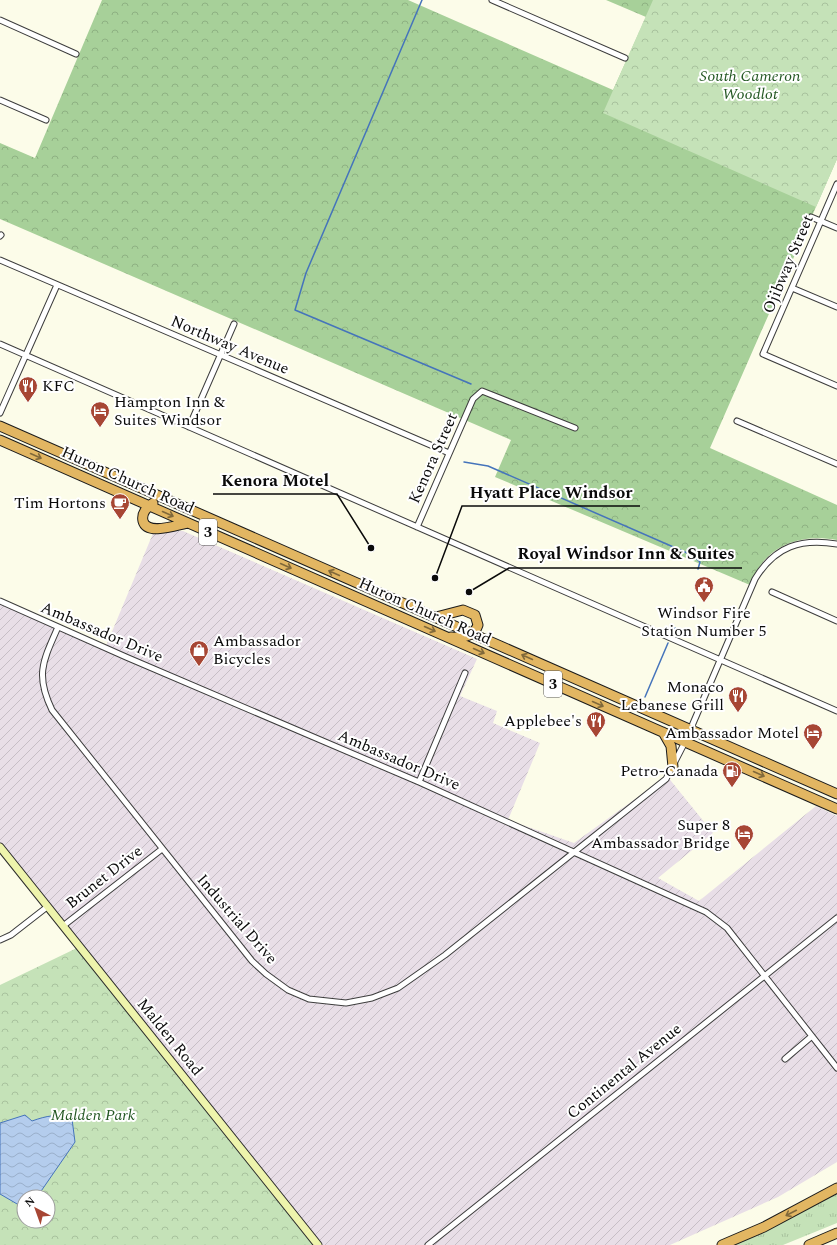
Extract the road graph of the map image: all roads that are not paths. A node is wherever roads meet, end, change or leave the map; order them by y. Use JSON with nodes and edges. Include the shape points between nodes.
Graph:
{"nodes":[{"id":1,"x":492,"y":0,"type":"edge"},
{"id":2,"x":0,"y":20,"type":"edge"},
{"id":3,"x":76,"y":54,"type":"dead end"},
{"id":4,"x":625,"y":58,"type":"dead end"},
{"id":5,"x":0,"y":100,"type":"edge"},
{"id":6,"x":46,"y":120,"type":"dead end"},
{"id":7,"x":837,"y":184,"type":"edge"},
{"id":8,"x":811,"y":217,"type":"dead end"},
{"id":9,"x":821,"y":221,"type":"junction"},
{"id":10,"x":837,"y":228,"type":"edge"},
{"id":11,"x":0,"y":260,"type":"edge"},
{"id":12,"x":57,"y":285,"type":"junction"},
{"id":13,"x":792,"y":288,"type":"junction"},
{"id":14,"x":837,"y":307,"type":"edge"},
{"id":15,"x":234,"y":324,"type":"dead end"},
{"id":16,"x":0,"y":344,"type":"edge"},
{"id":17,"x":220,"y":355,"type":"junction"},
{"id":18,"x":26,"y":356,"type":"junction"},
{"id":19,"x":837,"y":386,"type":"edge"},
{"id":20,"x":0,"y":413,"type":"edge"},
{"id":21,"x":737,"y":421,"type":"dead end"},
{"id":22,"x":0,"y":426,"type":"edge"},
{"id":23,"x":189,"y":427,"type":"junction"},
{"id":24,"x":576,"y":428,"type":"dead end"},
{"id":25,"x":0,"y":440,"type":"edge"},
{"id":26,"x":449,"y":453,"type":"junction"},
{"id":27,"x":837,"y":464,"type":"edge"},
{"id":28,"x":161,"y":496,"type":"junction"},
{"id":29,"x":149,"y":506,"type":"junction"},
{"id":30,"x":188,"y":523,"type":"junction"},
{"id":31,"x":417,"y":527,"type":"junction"},
{"id":32,"x":837,"y":544,"type":"edge"},
{"id":33,"x":772,"y":592,"type":"dead end"},
{"id":34,"x":0,"y":601,"type":"edge"},
{"id":35,"x":435,"y":617,"type":"junction"},
{"id":36,"x":837,"y":621,"type":"edge"},
{"id":37,"x":58,"y":627,"type":"junction"},
{"id":38,"x":472,"y":633,"type":"junction"},
{"id":39,"x":444,"y":636,"type":"junction"},
{"id":40,"x":720,"y":660,"type":"junction"},
{"id":41,"x":465,"y":672,"type":"dead end"},
{"id":42,"x":837,"y":711,"type":"edge"},
{"id":43,"x":690,"y":729,"type":"junction"},
{"id":44,"x":663,"y":732,"type":"junction"},
{"id":45,"x":685,"y":742,"type":"junction"},
{"id":46,"x":673,"y":767,"type":"junction"},
{"id":47,"x":420,"y":782,"type":"junction"},
{"id":48,"x":837,"y":794,"type":"edge"},
{"id":49,"x":837,"y":808,"type":"edge"},
{"id":50,"x":0,"y":847,"type":"edge"},
{"id":51,"x":162,"y":849,"type":"junction"},
{"id":52,"x":574,"y":851,"type":"junction"},
{"id":53,"x":47,"y":907,"type":"junction"},
{"id":54,"x":837,"y":918,"type":"edge"},
{"id":55,"x":63,"y":926,"type":"junction"},
{"id":56,"x":0,"y":940,"type":"edge"},
{"id":57,"x":764,"y":976,"type":"junction"},
{"id":58,"x":812,"y":1036,"type":"junction"},
{"id":59,"x":785,"y":1059,"type":"dead end"},
{"id":60,"x":837,"y":1068,"type":"edge"},
{"id":61,"x":837,"y":1184,"type":"edge"},
{"id":62,"x":837,"y":1188,"type":"edge"},
{"id":63,"x":816,"y":1200,"type":"junction"},
{"id":64,"x":837,"y":1234,"type":"edge"},
{"id":65,"x":318,"y":1245,"type":"edge"},
{"id":66,"x":428,"y":1245,"type":"edge"},
{"id":67,"x":722,"y":1245,"type":"edge"},
{"id":68,"x":809,"y":1245,"type":"edge"}],
"edges":[{"from":1,"to":4,"type":"street"},
{"from":2,"to":3,"type":"street"},
{"from":5,"to":6,"type":"street"},
{"from":7,"to":9,"type":"street","name":"Ojibway Street"},
{"from":8,"to":9,"type":"street"},
{"from":9,"to":10,"type":"street"},
{"from":9,"to":13,"type":"street","name":"Ojibway Street"},
{"from":11,"to":12,"type":"street","name":"Northway Avenue"},
{"from":12,"to":17,"type":"street","name":"Northway Avenue"},
{"from":12,"to":18,"type":"street"},
{"from":13,"to":14,"type":"street"},
{"from":13,"to":19,"type":"street","name":"Ojibway Street","via":[[763,354]]},
{"from":15,"to":17,"type":"street"},
{"from":16,"to":18,"type":"street"},
{"from":17,"to":23,"type":"street"},
{"from":17,"to":26,"type":"street","name":"Northway Avenue"},
{"from":18,"to":20,"type":"street"},
{"from":18,"to":23,"type":"street"},
{"from":21,"to":27,"type":"street"},
{"from":22,"to":28,"type":"highway","name":"Huron Church Road","number":"3"},
{"from":23,"to":31,"type":"street"},
{"from":24,"to":26,"type":"street","name":"Kenora Street","via":[[482,391],[473,399]]},
{"from":25,"to":29,"type":"highway","name":"Huron Church Road","number":"3","one_way":true},
{"from":26,"to":31,"type":"street","name":"Kenora Street"},
{"from":28,"to":29,"type":"highway"},
{"from":35,"to":28,"type":"highway","name":"Huron Church Road","number":"3","one_way":true},
{"from":29,"to":30,"type":"highway","name":"Huron Church Road","number":"3","one_way":true},
{"from":29,"to":30,"type":"highway","via":[[142,516],[147,526],[157,529]]},
{"from":30,"to":39,"type":"highway","name":"Huron Church Road","number":"3","one_way":true},
{"from":31,"to":40,"type":"street"},
{"from":32,"to":40,"type":"street","name":"Industrial Drive","via":[[811,541],[779,552],[770,559],[755,579]]},
{"from":33,"to":36,"type":"street"},
{"from":34,"to":37,"type":"street","name":"Ambassador Drive"},
{"from":35,"to":38,"type":"highway","name":"Huron Church Road","number":"3"},
{"from":35,"to":38,"type":"highway","via":[[463,610],[471,612],[478,621],[477,628]]},
{"from":37,"to":47,"type":"street","name":"Ambassador Drive"},
{"from":37,"to":51,"type":"street","name":"Industrial Drive","via":[[44,659],[44,693],[52,710]]},
{"from":38,"to":39,"type":"highway","via":[[459,638]]},
{"from":43,"to":38,"type":"highway","name":"Huron Church Road","number":"3","one_way":true},
{"from":39,"to":44,"type":"highway","name":"Huron Church Road","number":"3","one_way":true},
{"from":40,"to":42,"type":"street"},
{"from":40,"to":43,"type":"street","name":"Industrial Drive"},
{"from":41,"to":47,"type":"street"},
{"from":43,"to":45,"type":"street","name":"Industrial Drive"},
{"from":43,"to":48,"type":"highway","name":"Huron Church Road","number":"3"},
{"from":44,"to":45,"type":"highway","name":"Huron Church Road","number":"3"},
{"from":44,"to":46,"type":"highway","via":[[671,746]]},
{"from":45,"to":46,"type":"street","name":"Industrial Drive"},
{"from":45,"to":49,"type":"highway","name":"Huron Church Road","number":"3","one_way":true},
{"from":46,"to":52,"type":"street","name":"Industrial Drive","via":[[666,779]]},
{"from":47,"to":52,"type":"street","name":"Ambassador Drive"},
{"from":50,"to":53,"type":"main road","name":"Malden Road"},
{"from":51,"to":52,"type":"street","name":"Industrial Drive","via":[[252,962],[266,974],[288,990],[309,999],[346,1003],[372,998],[398,988],[445,955]]},
{"from":51,"to":55,"type":"street","name":"Brunet Drive"},
{"from":52,"to":57,"type":"street","name":"Ambassador Drive","via":[[706,912],[727,928]]},
{"from":53,"to":55,"type":"main road","name":"Malden Road"},
{"from":53,"to":56,"type":"street","via":[[11,935]]},
{"from":54,"to":57,"type":"street","name":"Continental Avenue"},
{"from":55,"to":65,"type":"main road","name":"Malden Road"},
{"from":57,"to":58,"type":"street","name":"Ambassador Drive"},
{"from":57,"to":66,"type":"street","name":"Continental Avenue"},
{"from":58,"to":59,"type":"street"},
{"from":58,"to":60,"type":"street","name":"Ambassador Drive"},
{"from":61,"to":63,"type":"highway"},
{"from":62,"to":63,"type":"highway"},
{"from":63,"to":67,"type":"highway","one_way":true},
{"from":64,"to":68,"type":"highway"}]}
